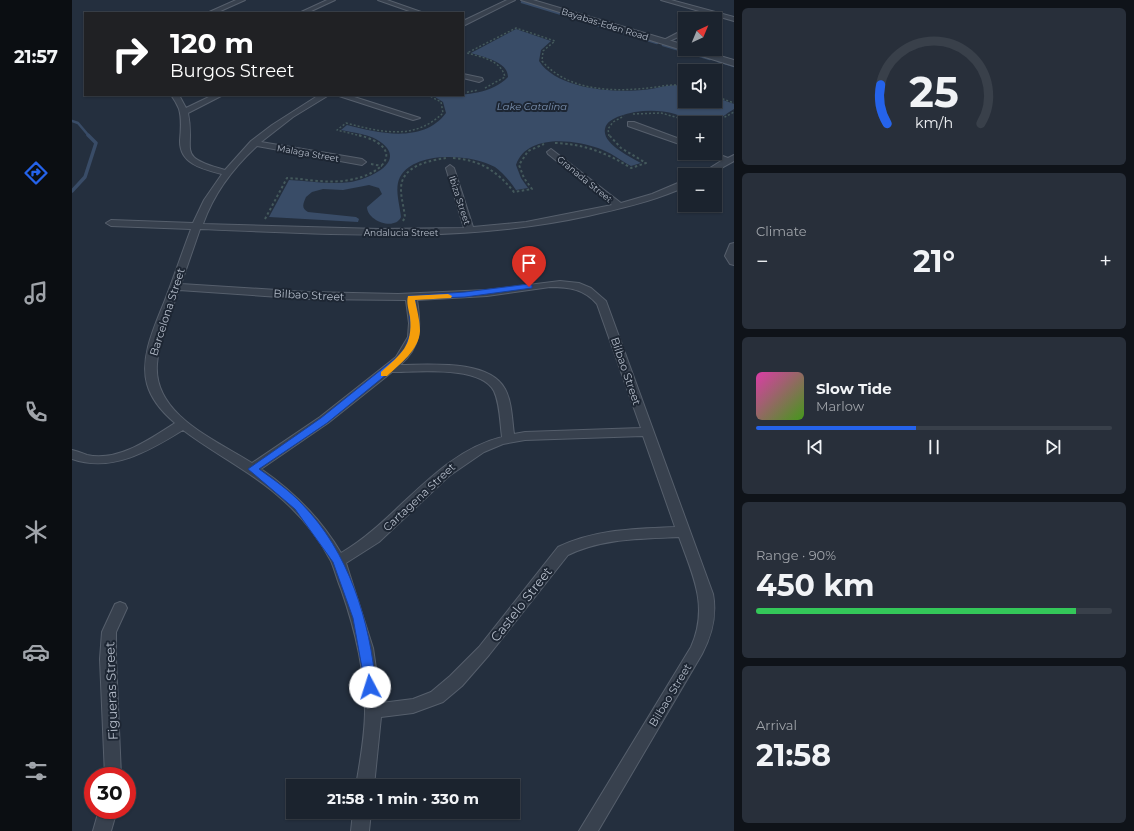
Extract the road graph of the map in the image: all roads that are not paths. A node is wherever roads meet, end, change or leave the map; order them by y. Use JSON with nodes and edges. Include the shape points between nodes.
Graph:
{"nodes":[{"id":1,"x":242,"y":0,"type":"edge"},
{"id":2,"x":332,"y":0,"type":"edge"},
{"id":3,"x":381,"y":0,"type":"edge"},
{"id":4,"x":512,"y":0,"type":"edge"},
{"id":5,"x":525,"y":0,"type":"edge"},
{"id":6,"x":536,"y":0,"type":"edge"},
{"id":7,"x":664,"y":0,"type":"edge"},
{"id":8,"x":406,"y":8,"type":"junction"},
{"id":9,"x":212,"y":12,"type":"edge"},
{"id":10,"x":304,"y":12,"type":"edge"},
{"id":11,"x":397,"y":12,"type":"edge"},
{"id":12,"x":418,"y":12,"type":"edge"},
{"id":13,"x":707,"y":12,"type":"edge"},
{"id":14,"x":722,"y":16,"type":"edge"},
{"id":15,"x":734,"y":19,"type":"edge"},
{"id":16,"x":464,"y":24,"type":"edge"},
{"id":17,"x":678,"y":35,"type":"edge"},
{"id":18,"x":666,"y":41,"type":"junction"},
{"id":19,"x":678,"y":44,"type":"edge"},
{"id":20,"x":678,"y":46,"type":"edge"},
{"id":21,"x":722,"y":55,"type":"edge"},
{"id":22,"x":710,"y":56,"type":"edge"},
{"id":23,"x":734,"y":59,"type":"edge"},
{"id":24,"x":734,"y":63,"type":"edge"},
{"id":25,"x":464,"y":76,"type":"edge"},
{"id":26,"x":479,"y":80,"type":"dead end"},
{"id":27,"x":176,"y":96,"type":"edge"},
{"id":28,"x":217,"y":96,"type":"edge"},
{"id":29,"x":323,"y":96,"type":"edge"},
{"id":30,"x":343,"y":96,"type":"edge"},
{"id":31,"x":184,"y":112,"type":"junction"},
{"id":32,"x":416,"y":118,"type":"dead end"},
{"id":33,"x":631,"y":124,"type":"dead end"},
{"id":34,"x":678,"y":141,"type":"edge"},
{"id":35,"x":254,"y":143,"type":"junction"},
{"id":36,"x":551,"y":152,"type":"dead end"},
{"id":37,"x":731,"y":159,"type":"edge"},
{"id":38,"x":362,"y":162,"type":"dead end"},
{"id":39,"x":450,"y":168,"type":"dead end"},
{"id":40,"x":715,"y":168,"type":"edge"},
{"id":41,"x":226,"y":173,"type":"junction"},
{"id":42,"x":678,"y":185,"type":"edge"},
{"id":43,"x":619,"y":206,"type":"junction"},
{"id":44,"x":111,"y":222,"type":"dead end"},
{"id":45,"x":197,"y":226,"type":"junction"},
{"id":46,"x":470,"y":232,"type":"junction"},
{"id":47,"x":734,"y":247,"type":"edge"},
{"id":48,"x":734,"y":261,"type":"edge"},
{"id":49,"x":175,"y":287,"type":"junction"},
{"id":50,"x":411,"y":297,"type":"junction"},
{"id":51,"x":391,"y":368,"type":"junction"},
{"id":52,"x":183,"y":424,"type":"junction"},
{"id":53,"x":648,"y":432,"type":"junction"},
{"id":54,"x":508,"y":438,"type":"junction"},
{"id":55,"x":72,"y":454,"type":"edge"},
{"id":56,"x":252,"y":469,"type":"junction"},
{"id":57,"x":683,"y":532,"type":"junction"},
{"id":58,"x":338,"y":561,"type":"junction"},
{"id":59,"x":120,"y":608,"type":"dead end"},
{"id":60,"x":373,"y":711,"type":"junction"},
{"id":61,"x":113,"y":767,"type":"edge"},
{"id":62,"x":366,"y":779,"type":"edge"},
{"id":63,"x":105,"y":819,"type":"edge"},
{"id":64,"x":361,"y":819,"type":"edge"},
{"id":65,"x":102,"y":831,"type":"edge"},
{"id":66,"x":360,"y":831,"type":"edge"},
{"id":67,"x":588,"y":831,"type":"edge"}],
"edges":[{"from":1,"to":9,"type":"street"},
{"from":2,"to":10,"type":"street"},
{"from":3,"to":8,"type":"street"},
{"from":4,"to":16,"type":"street"},
{"from":5,"to":18,"type":"street","name":"Bayabas-Eden Road"},
{"from":6,"to":18,"type":"street","name":"Bayabas-Eden Road"},
{"from":7,"to":13,"type":"street"},
{"from":8,"to":11,"type":"street"},
{"from":8,"to":12,"type":"street"},
{"from":14,"to":15,"type":"street"},
{"from":17,"to":18,"type":"street"},
{"from":18,"to":19,"type":"street","name":"Bayabas-Eden Road"},
{"from":18,"to":20,"type":"street","name":"Bayabas-Eden Road"},
{"from":21,"to":23,"type":"street"},
{"from":22,"to":24,"type":"street","name":"Bayabas-Eden Road"},
{"from":25,"to":26,"type":"street"},
{"from":27,"to":31,"type":"street"},
{"from":28,"to":31,"type":"street"},
{"from":29,"to":35,"type":"street","name":"Barcelona Street","via":[[288,116]]},
{"from":30,"to":32,"type":"street"},
{"from":31,"to":41,"type":"street","via":[[183,147],[187,156],[202,166]]},
{"from":33,"to":34,"type":"street"},
{"from":35,"to":38,"type":"street","name":"Malaga Street"},
{"from":35,"to":41,"type":"street","name":"Barcelona Street"},
{"from":36,"to":43,"type":"street","name":"Granada Street"},
{"from":37,"to":40,"type":"street"},
{"from":39,"to":46,"type":"street","name":"Ibiza Street"},
{"from":41,"to":45,"type":"street","name":"Barcelona Street","via":[[208,200]]},
{"from":42,"to":43,"type":"street","name":"Andalucia Street"},
{"from":43,"to":46,"type":"street","name":"Andalucia Street","via":[[547,223]]},
{"from":44,"to":45,"type":"street","name":"Andalucia Street"},
{"from":45,"to":46,"type":"street","name":"Andalucia Street","via":[[378,233]]},
{"from":45,"to":49,"type":"street","name":"Barcelona Street"},
{"from":47,"to":48,"type":"street","via":[[731,256]]},
{"from":49,"to":50,"type":"street","name":"Bilbao Street","via":[[292,294]]},
{"from":49,"to":52,"type":"street","name":"Barcelona Street","via":[[156,339],[150,375],[155,390]]},
{"from":50,"to":51,"type":"street","via":[[416,331],[414,340]]},
{"from":50,"to":53,"type":"street","name":"Bilbao Street","via":[[494,292],[558,283],[589,291],[602,303]]},
{"from":51,"to":54,"type":"street","via":[[467,371],[483,375],[493,381],[499,389]]},
{"from":51,"to":56,"type":"street","via":[[324,420]]},
{"from":52,"to":55,"type":"street","via":[[124,455],[104,459],[80,458]]},
{"from":52,"to":56,"type":"street","name":"Barcelona Street"},
{"from":53,"to":54,"type":"street","name":"Cartagena Street"},
{"from":53,"to":57,"type":"street","name":"Bilbao Street"},
{"from":54,"to":58,"type":"street","name":"Cartagena Street","via":[[469,453],[451,466],[378,535]]},
{"from":56,"to":58,"type":"street","name":"Barcelona Street","via":[[277,486],[299,506]]},
{"from":57,"to":60,"type":"street","name":"Castelo Street","via":[[597,537],[576,543],[563,551],[484,651],[456,682],[436,697],[419,703]]},
{"from":57,"to":67,"type":"street","name":"Bilbao Street","via":[[707,602],[708,622],[704,635]]},
{"from":58,"to":60,"type":"street","name":"Barcelona Street","via":[[359,618],[368,662]]},
{"from":59,"to":61,"type":"street","name":"Figueras Street","via":[[109,632]]},
{"from":60,"to":62,"type":"street","name":"Barcelona Street"},
{"from":63,"to":65,"type":"street"},
{"from":64,"to":66,"type":"street"}]}
